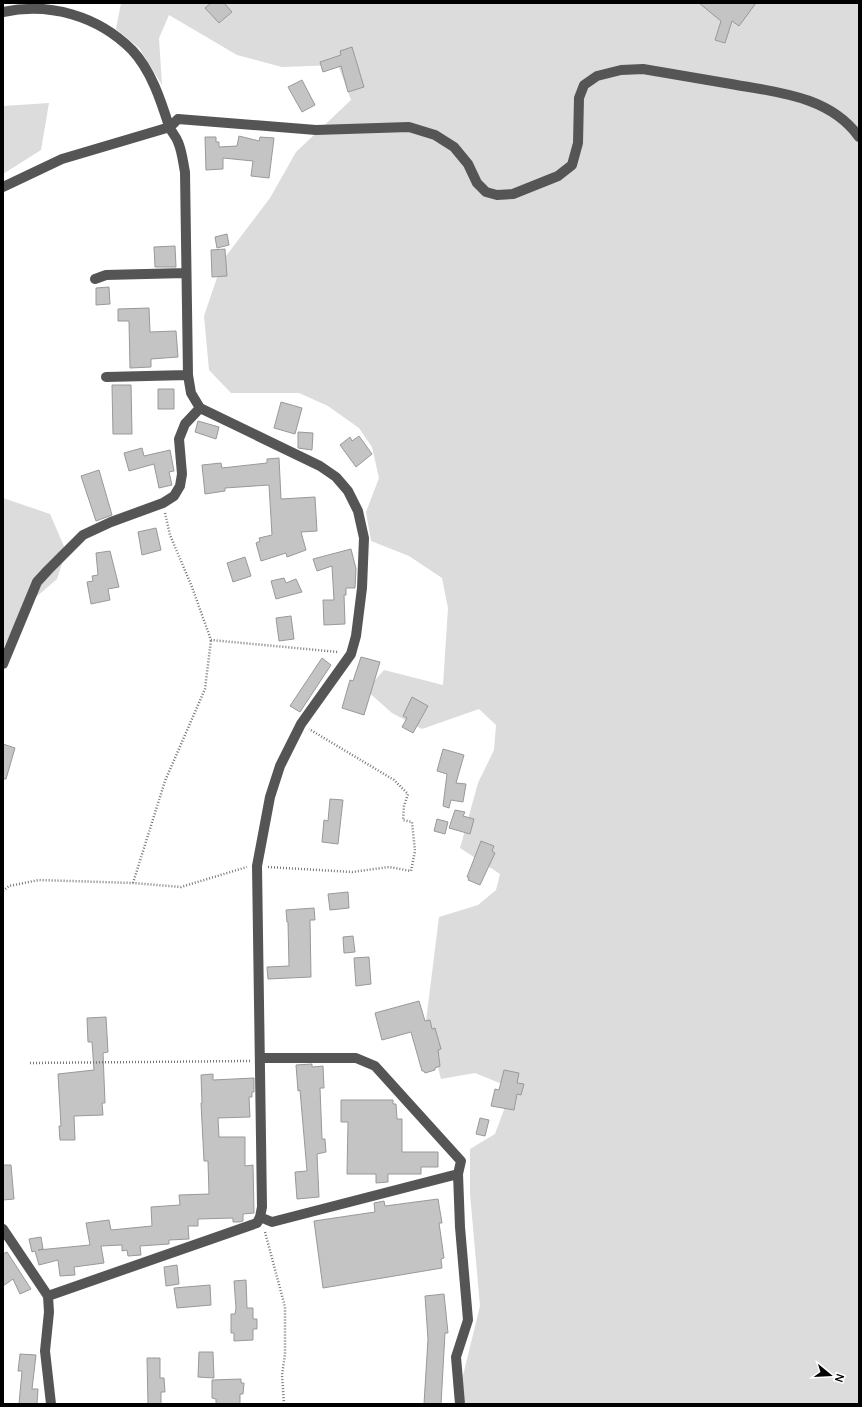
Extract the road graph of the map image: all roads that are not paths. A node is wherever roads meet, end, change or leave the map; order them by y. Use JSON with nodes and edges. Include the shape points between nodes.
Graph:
{"nodes":[{"id":1,"x":3,"y":12,"type":"edge"},
{"id":2,"x":170,"y":127,"type":"junction"},
{"id":3,"x":859,"y":137,"type":"edge"},
{"id":4,"x":3,"y":187,"type":"edge"},
{"id":5,"x":186,"y":273,"type":"junction"},
{"id":6,"x":95,"y":279,"type":"dead end"},
{"id":7,"x":188,"y":376,"type":"junction"},
{"id":8,"x":106,"y":377,"type":"dead end"},
{"id":9,"x":200,"y":408,"type":"junction"},
{"id":10,"x":3,"y":664,"type":"edge"},
{"id":11,"x":260,"y":1060,"type":"junction"},
{"id":12,"x":458,"y":1174,"type":"junction"},
{"id":13,"x":258,"y":1220,"type":"junction"},
{"id":14,"x":3,"y":1229,"type":"edge"},
{"id":15,"x":48,"y":1296,"type":"junction"},
{"id":16,"x":51,"y":1404,"type":"edge"},
{"id":17,"x":460,"y":1404,"type":"edge"}],
"edges":[{"from":1,"to":2,"type":"street","via":[[20,8],[41,8],[99,24],[132,50],[144,67]]},
{"from":2,"to":3,"type":"street","via":[[178,119],[316,130],[409,127],[435,135],[454,147],[468,164],[476,183],[486,192],[497,195],[513,194],[558,176],[572,165],[578,143],[579,98],[584,86],[597,76],[621,70],[643,70],[804,98],[837,115]]},
{"from":2,"to":4,"type":"street","via":[[62,159]]},
{"from":2,"to":5,"type":"street","via":[[178,142],[185,172]]},
{"from":5,"to":6,"type":"street","via":[[106,275]]},
{"from":5,"to":7,"type":"street"},
{"from":7,"to":8,"type":"street"},
{"from":7,"to":9,"type":"street","via":[[191,393]]},
{"from":9,"to":10,"type":"street","via":[[185,424],[179,439],[182,474],[180,486],[174,496],[163,503],[83,535],[37,582]]},
{"from":9,"to":11,"type":"street","via":[[320,466],[336,477],[348,491],[358,511],[364,538],[362,588],[351,654],[301,724],[280,766],[270,797],[257,866]]},
{"from":11,"to":12,"type":"street","via":[[356,1058],[374,1066],[461,1161]]},
{"from":11,"to":13,"type":"street","via":[[262,1207]]},
{"from":12,"to":13,"type":"street","via":[[272,1222]]},
{"from":12,"to":17,"type":"street","via":[[468,1320],[456,1357]]},
{"from":13,"to":15,"type":"street"},
{"from":14,"to":15,"type":"street"},
{"from":15,"to":16,"type":"street","via":[[45,1351]]}]}
